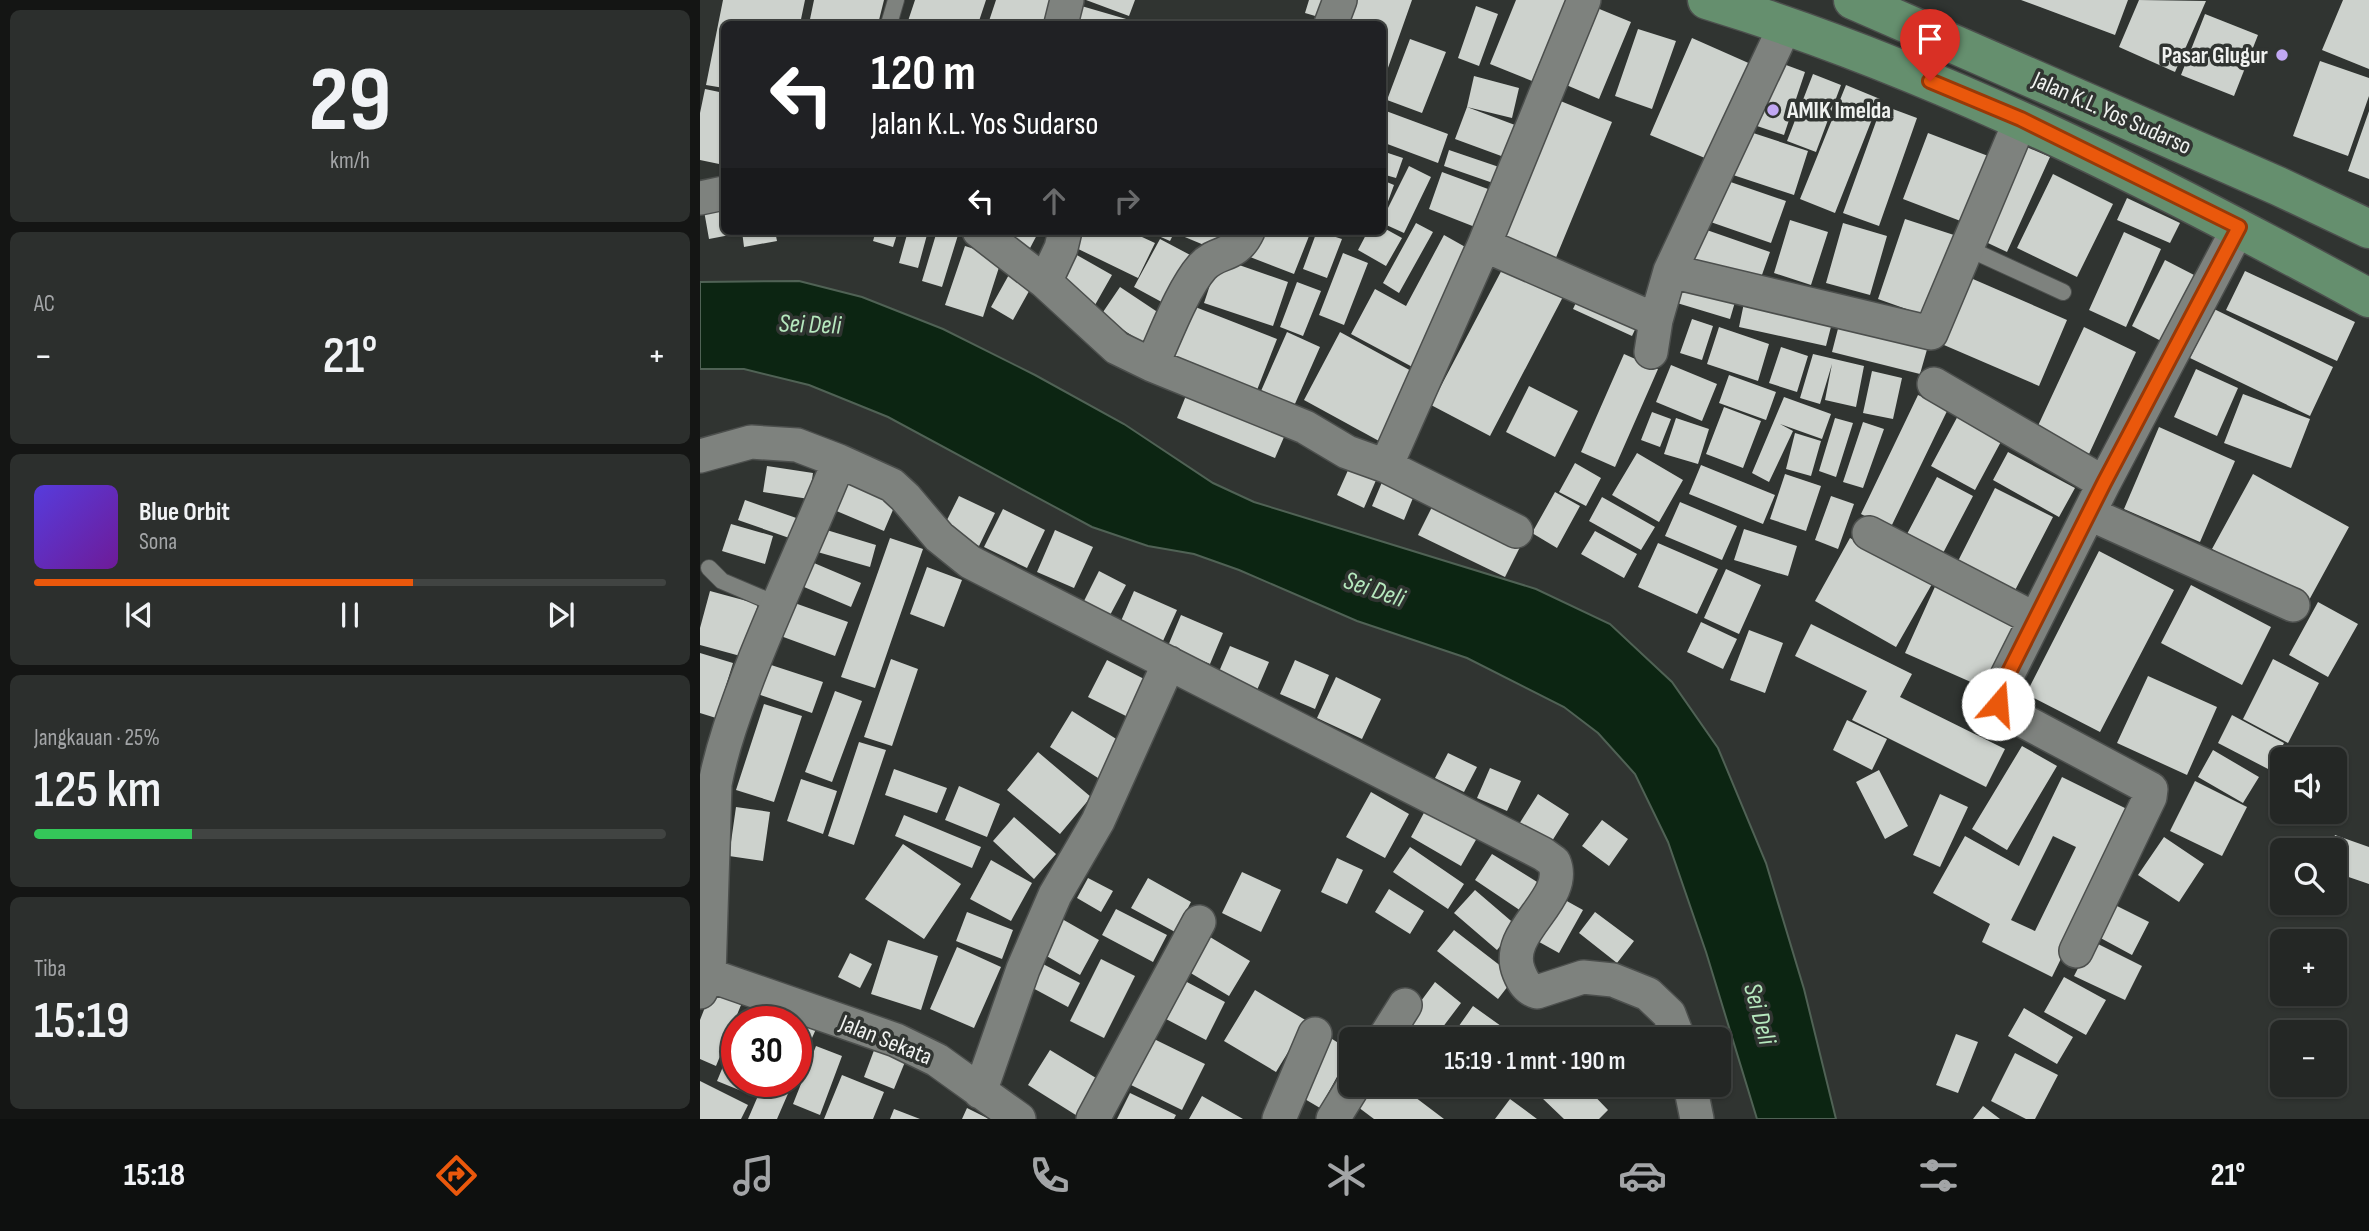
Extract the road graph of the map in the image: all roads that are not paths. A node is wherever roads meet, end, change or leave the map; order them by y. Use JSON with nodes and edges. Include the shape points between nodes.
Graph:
{"nodes":[{"id":1,"x":896,"y":0,"type":"edge"},
{"id":2,"x":1067,"y":0,"type":"edge"},
{"id":3,"x":1340,"y":0,"type":"edge"},
{"id":4,"x":1584,"y":0,"type":"edge"},
{"id":5,"x":1707,"y":0,"type":"edge"},
{"id":6,"x":1853,"y":0,"type":"edge"},
{"id":7,"x":890,"y":21,"type":"edge"},
{"id":8,"x":1062,"y":21,"type":"edge"},
{"id":9,"x":1332,"y":21,"type":"edge"},
{"id":10,"x":1786,"y":24,"type":"junction"},
{"id":11,"x":2021,"y":119,"type":"junction"},
{"id":12,"x":721,"y":194,"type":"edge"},
{"id":13,"x":700,"y":198,"type":"edge"},
{"id":14,"x":2239,"y":227,"type":"junction"},
{"id":15,"x":2369,"y":229,"type":"edge"},
{"id":16,"x":984,"y":235,"type":"edge"},
{"id":17,"x":1064,"y":235,"type":"edge"},
{"id":18,"x":1246,"y":235,"type":"edge"},
{"id":19,"x":1484,"y":245,"type":"junction"},
{"id":20,"x":1967,"y":248,"type":"junction"},
{"id":21,"x":1670,"y":271,"type":"junction"},
{"id":22,"x":1045,"y":282,"type":"junction"},
{"id":23,"x":2063,"y":292,"type":"dead end"},
{"id":24,"x":2369,"y":298,"type":"edge"},
{"id":25,"x":1656,"y":320,"type":"junction"},
{"id":26,"x":1651,"y":352,"type":"dead end"},
{"id":27,"x":1152,"y":365,"type":"junction"},
{"id":28,"x":1934,"y":384,"type":"dead end"},
{"id":29,"x":700,"y":456,"type":"edge"},
{"id":30,"x":839,"y":461,"type":"junction"},
{"id":31,"x":1386,"y":466,"type":"junction"},
{"id":32,"x":2104,"y":483,"type":"junction"},
{"id":33,"x":2090,"y":514,"type":"junction"},
{"id":34,"x":1516,"y":531,"type":"dead end"},
{"id":35,"x":1869,"y":533,"type":"dead end"},
{"id":36,"x":709,"y":568,"type":"dead end"},
{"id":37,"x":776,"y":604,"type":"junction"},
{"id":38,"x":2293,"y":605,"type":"dead end"},
{"id":39,"x":2035,"y":619,"type":"junction"},
{"id":40,"x":1169,"y":663,"type":"junction"},
{"id":41,"x":1199,"y":922,"type":"dead end"},
{"id":42,"x":2076,"y":951,"type":"dead end"},
{"id":43,"x":703,"y":980,"type":"edge"},
{"id":44,"x":1405,"y":1005,"type":"dead end"},
{"id":45,"x":1391,"y":1027,"type":"edge"},
{"id":46,"x":1674,"y":1027,"type":"edge"},
{"id":47,"x":1315,"y":1034,"type":"dead end"},
{"id":48,"x":980,"y":1092,"type":"junction"},
{"id":49,"x":1347,"y":1097,"type":"edge"},
{"id":50,"x":1692,"y":1097,"type":"edge"},
{"id":51,"x":1019,"y":1119,"type":"edge"},
{"id":52,"x":1093,"y":1119,"type":"edge"},
{"id":53,"x":1279,"y":1119,"type":"edge"},
{"id":54,"x":1333,"y":1119,"type":"edge"},
{"id":55,"x":1697,"y":1119,"type":"edge"}],
"edges":[{"from":1,"to":7,"type":"lane"},
{"from":2,"to":8,"type":"street"},
{"from":3,"to":9,"type":"street"},
{"from":4,"to":19,"type":"street"},
{"from":5,"to":10,"type":"main road","name":"Jalan K.L. Yos Sudarso"},
{"from":6,"to":15,"type":"main road","name":"Jalan K.L. Yos Sudarso"},
{"from":10,"to":11,"type":"main road","name":"Jalan K.L. Yos Sudarso"},
{"from":10,"to":21,"type":"street"},
{"from":11,"to":14,"type":"main road","name":"Jalan K.L. Yos Sudarso"},
{"from":11,"to":20,"type":"street"},
{"from":12,"to":13,"type":"street"},
{"from":14,"to":24,"type":"main road","name":"Jalan K.L. Yos Sudarso"},
{"from":14,"to":32,"type":"street"},
{"from":16,"to":22,"type":"street"},
{"from":17,"to":22,"type":"street"},
{"from":18,"to":27,"type":"street","via":[[1235,249],[1203,265]]},
{"from":19,"to":25,"type":"street"},
{"from":19,"to":31,"type":"street"},
{"from":20,"to":21,"type":"street","via":[[1931,332]]},
{"from":20,"to":23,"type":"lane"},
{"from":21,"to":25,"type":"street"},
{"from":22,"to":27,"type":"street","via":[[1117,348]]},
{"from":25,"to":26,"type":"street"},
{"from":27,"to":31,"type":"street"},
{"from":28,"to":32,"type":"street"},
{"from":29,"to":30,"type":"street","via":[[751,442],[797,446]]},
{"from":30,"to":37,"type":"street"},
{"from":30,"to":40,"type":"street","via":[[891,485],[939,537],[970,562]]},
{"from":31,"to":34,"type":"street"},
{"from":32,"to":33,"type":"street"},
{"from":33,"to":38,"type":"street"},
{"from":33,"to":39,"type":"street"},
{"from":35,"to":39,"type":"street"},
{"from":36,"to":37,"type":"lane","via":[[722,581]]},
{"from":37,"to":43,"type":"street","via":[[719,761]]},
{"from":39,"to":42,"type":"street","via":[[1999,692],[1998,704],[2151,789]]},
{"from":40,"to":46,"type":"street","via":[[1543,854],[1554,862],[1558,877],[1523,934],[1517,966],[1523,982],[1537,992],[1583,977],[1613,979],[1648,994],[1669,1014]]},
{"from":40,"to":48,"type":"street","via":[[1098,821],[1055,895],[1023,969]]},
{"from":41,"to":52,"type":"street"},
{"from":43,"to":48,"type":"street","name":"Jalan Sekata","via":[[896,1040],[937,1060]]},
{"from":44,"to":45,"type":"street"},
{"from":47,"to":53,"type":"street"},
{"from":48,"to":51,"type":"street","name":"Jalan Sekata"},
{"from":49,"to":54,"type":"street"},
{"from":50,"to":55,"type":"street"}]}
